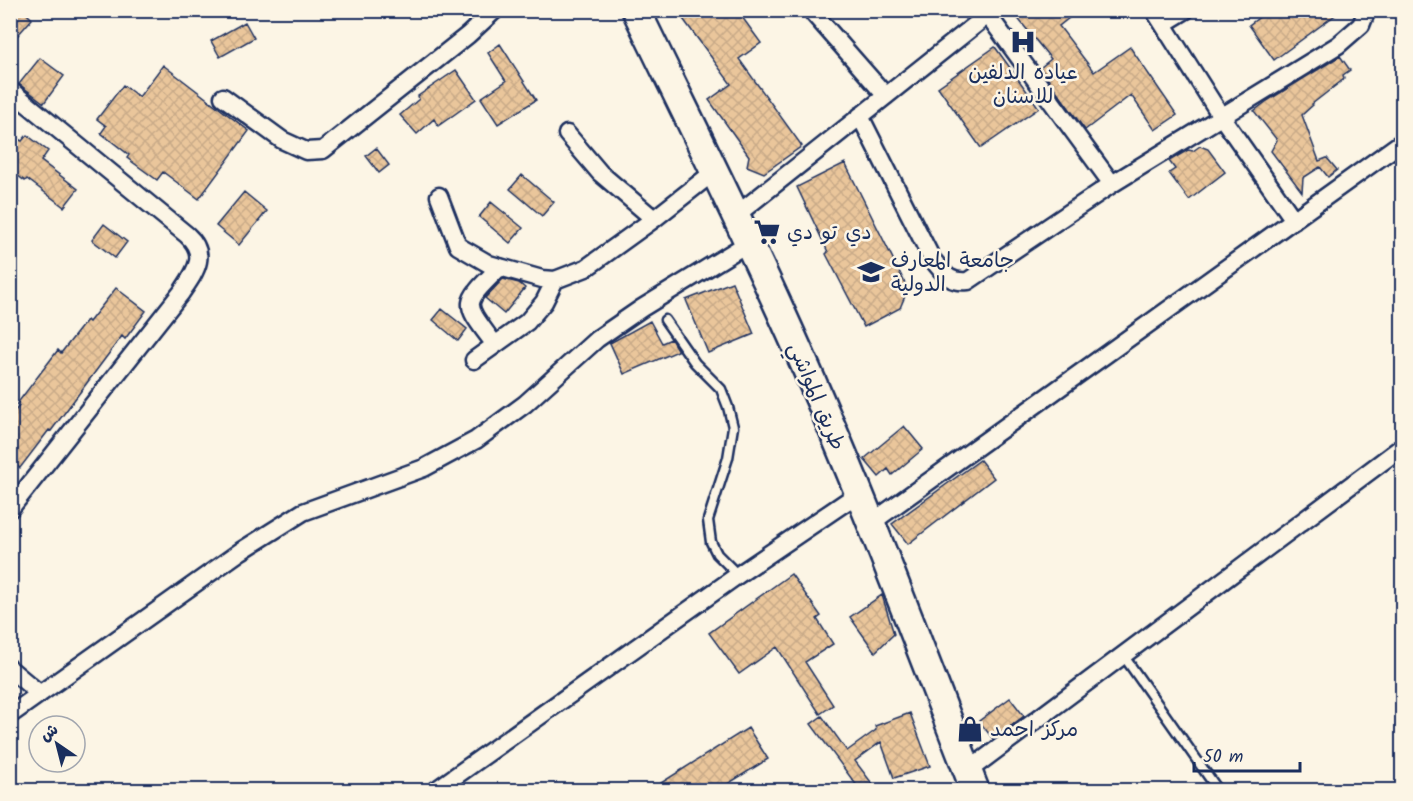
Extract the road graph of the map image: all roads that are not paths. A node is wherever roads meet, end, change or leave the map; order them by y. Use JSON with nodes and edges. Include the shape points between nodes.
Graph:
{"nodes":[{"id":1,"x":495,"y":10,"type":"edge"},
{"id":2,"x":636,"y":10,"type":"edge"},
{"id":3,"x":1186,"y":10,"type":"edge"},
{"id":4,"x":1367,"y":10,"type":"edge"},
{"id":5,"x":991,"y":13,"type":"edge"},
{"id":6,"x":814,"y":14,"type":"dead end"},
{"id":7,"x":1159,"y":17,"type":"edge"},
{"id":8,"x":10,"y":90,"type":"edge"},
{"id":9,"x":886,"y":96,"type":"junction"},
{"id":10,"x":223,"y":97,"type":"dead end"},
{"id":11,"x":860,"y":116,"type":"junction"},
{"id":12,"x":1221,"y":116,"type":"junction"},
{"id":13,"x":567,"y":134,"type":"dead end"},
{"id":14,"x":1402,"y":142,"type":"edge"},
{"id":15,"x":715,"y":171,"type":"junction"},
{"id":16,"x":1112,"y":184,"type":"junction"},
{"id":17,"x":439,"y":196,"type":"dead end"},
{"id":18,"x":735,"y":216,"type":"junction"},
{"id":19,"x":654,"y":219,"type":"junction"},
{"id":20,"x":1294,"y":220,"type":"junction"},
{"id":21,"x":748,"y":243,"type":"junction"},
{"id":22,"x":500,"y":267,"type":"junction"},
{"id":23,"x":555,"y":280,"type":"junction"},
{"id":24,"x":664,"y":320,"type":"dead end"},
{"id":25,"x":495,"y":345,"type":"junction"},
{"id":26,"x":474,"y":360,"type":"dead end"},
{"id":27,"x":1402,"y":447,"type":"edge"},
{"id":28,"x":859,"y":493,"type":"junction"},
{"id":29,"x":10,"y":509,"type":"edge"},
{"id":30,"x":871,"y":522,"type":"junction"},
{"id":31,"x":738,"y":575,"type":"junction"},
{"id":32,"x":1123,"y":655,"type":"junction"},
{"id":33,"x":10,"y":669,"type":"edge"},
{"id":34,"x":40,"y":694,"type":"junction"},
{"id":35,"x":10,"y":715,"type":"edge"},
{"id":36,"x":972,"y":785,"type":"edge"},
{"id":37,"x":436,"y":790,"type":"edge"},
{"id":38,"x":1218,"y":790,"type":"edge"}],
"edges":[{"from":1,"to":10,"type":"street","via":[[323,150],[306,151],[282,140]]},
{"from":2,"to":15,"type":"main road","name":"طريق المواشي"},
{"from":3,"to":7,"type":"street"},
{"from":4,"to":12,"type":"street","via":[[1360,25],[1338,45]]},
{"from":5,"to":9,"type":"street"},
{"from":5,"to":16,"type":"street"},
{"from":6,"to":9,"type":"street"},
{"from":7,"to":12,"type":"street"},
{"from":8,"to":29,"type":"street","via":[[187,234],[196,243],[199,258],[182,293]]},
{"from":9,"to":11,"type":"street"},
{"from":11,"to":16,"type":"street","via":[[932,259],[945,276],[957,282],[968,281]]},
{"from":11,"to":18,"type":"street"},
{"from":12,"to":16,"type":"street"},
{"from":12,"to":20,"type":"street"},
{"from":13,"to":19,"type":"street","via":[[600,173]]},
{"from":14,"to":20,"type":"street"},
{"from":15,"to":18,"type":"main road","name":"طريق المواشي"},
{"from":15,"to":19,"type":"street"},
{"from":17,"to":22,"type":"street","via":[[458,246]]},
{"from":18,"to":21,"type":"main road","name":"طريق المواشي"},
{"from":19,"to":23,"type":"street","via":[[586,268]]},
{"from":20,"to":30,"type":"street"},
{"from":21,"to":28,"type":"main road","name":"طريق المواشي"},
{"from":21,"to":34,"type":"street","via":[[597,339],[525,404],[476,440],[423,468],[303,512],[241,551]]},
{"from":22,"to":23,"type":"street"},
{"from":22,"to":25,"type":"street","via":[[470,301],[471,312]]},
{"from":23,"to":25,"type":"street","via":[[544,302],[527,322]]},
{"from":24,"to":31,"type":"lane","via":[[695,363],[721,389],[728,407],[733,427],[728,458],[708,520],[717,554]]},
{"from":25,"to":26,"type":"street"},
{"from":27,"to":32,"type":"street"},
{"from":28,"to":30,"type":"main road","name":"طريق المواشي"},
{"from":28,"to":31,"type":"street"},
{"from":30,"to":36,"type":"main road","name":"طريق المواشي"},
{"from":31,"to":37,"type":"street"},
{"from":32,"to":36,"type":"street"},
{"from":32,"to":38,"type":"lane"},
{"from":33,"to":34,"type":"street"},
{"from":34,"to":35,"type":"street"}]}
